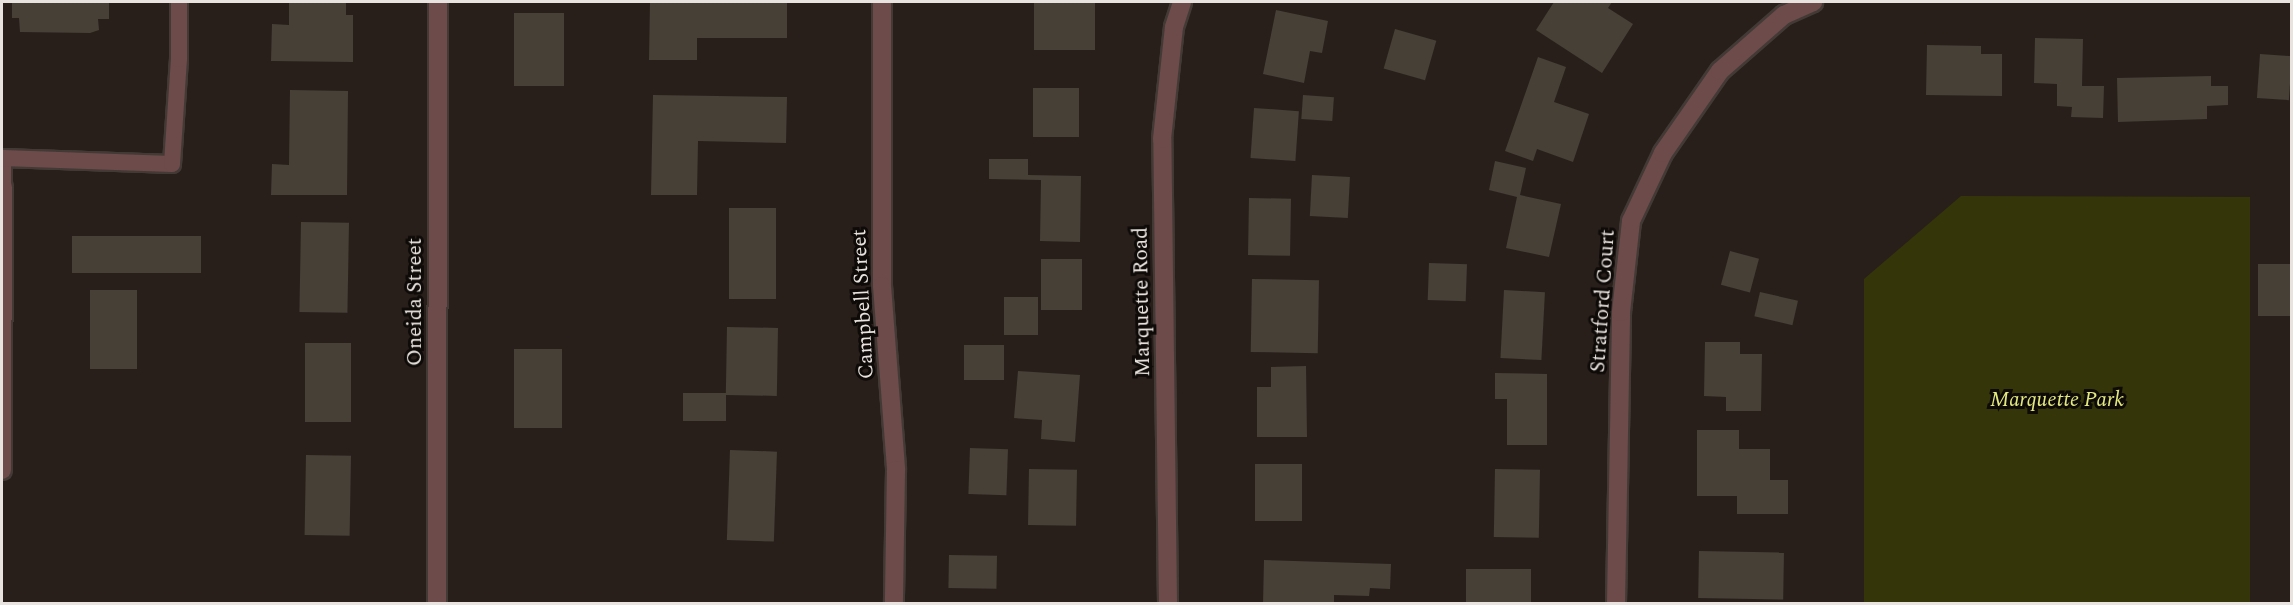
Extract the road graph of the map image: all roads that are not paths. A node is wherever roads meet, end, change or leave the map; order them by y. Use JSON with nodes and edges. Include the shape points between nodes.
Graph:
{"nodes":[{"id":1,"x":179,"y":2,"type":"edge"},
{"id":2,"x":438,"y":2,"type":"edge"},
{"id":3,"x":882,"y":2,"type":"edge"},
{"id":4,"x":1182,"y":2,"type":"edge"},
{"id":5,"x":1813,"y":2,"type":"edge"},
{"id":6,"x":2,"y":156,"type":"edge"},
{"id":7,"x":3,"y":187,"type":"joint"},
{"id":8,"x":2,"y":470,"type":"edge"},
{"id":9,"x":438,"y":603,"type":"edge"},
{"id":10,"x":894,"y":603,"type":"edge"},
{"id":11,"x":1168,"y":603,"type":"edge"},
{"id":12,"x":1617,"y":603,"type":"edge"}],
"edges":[{"from":1,"to":6,"type":"lane","via":[[172,164]]},
{"from":2,"to":9,"type":"street","name":"Oneida Street"},
{"from":3,"to":10,"type":"street","name":"Campbell Street","via":[[882,286],[896,471]]},
{"from":4,"to":11,"type":"street","name":"Marquette Road","via":[[1174,27],[1162,139]]},
{"from":5,"to":12,"type":"street","name":"Stratford Court","via":[[1784,15],[1720,71],[1663,153],[1631,221],[1621,312]]},
{"from":6,"to":7,"type":"lane"},
{"from":7,"to":8,"type":"street"}]}
